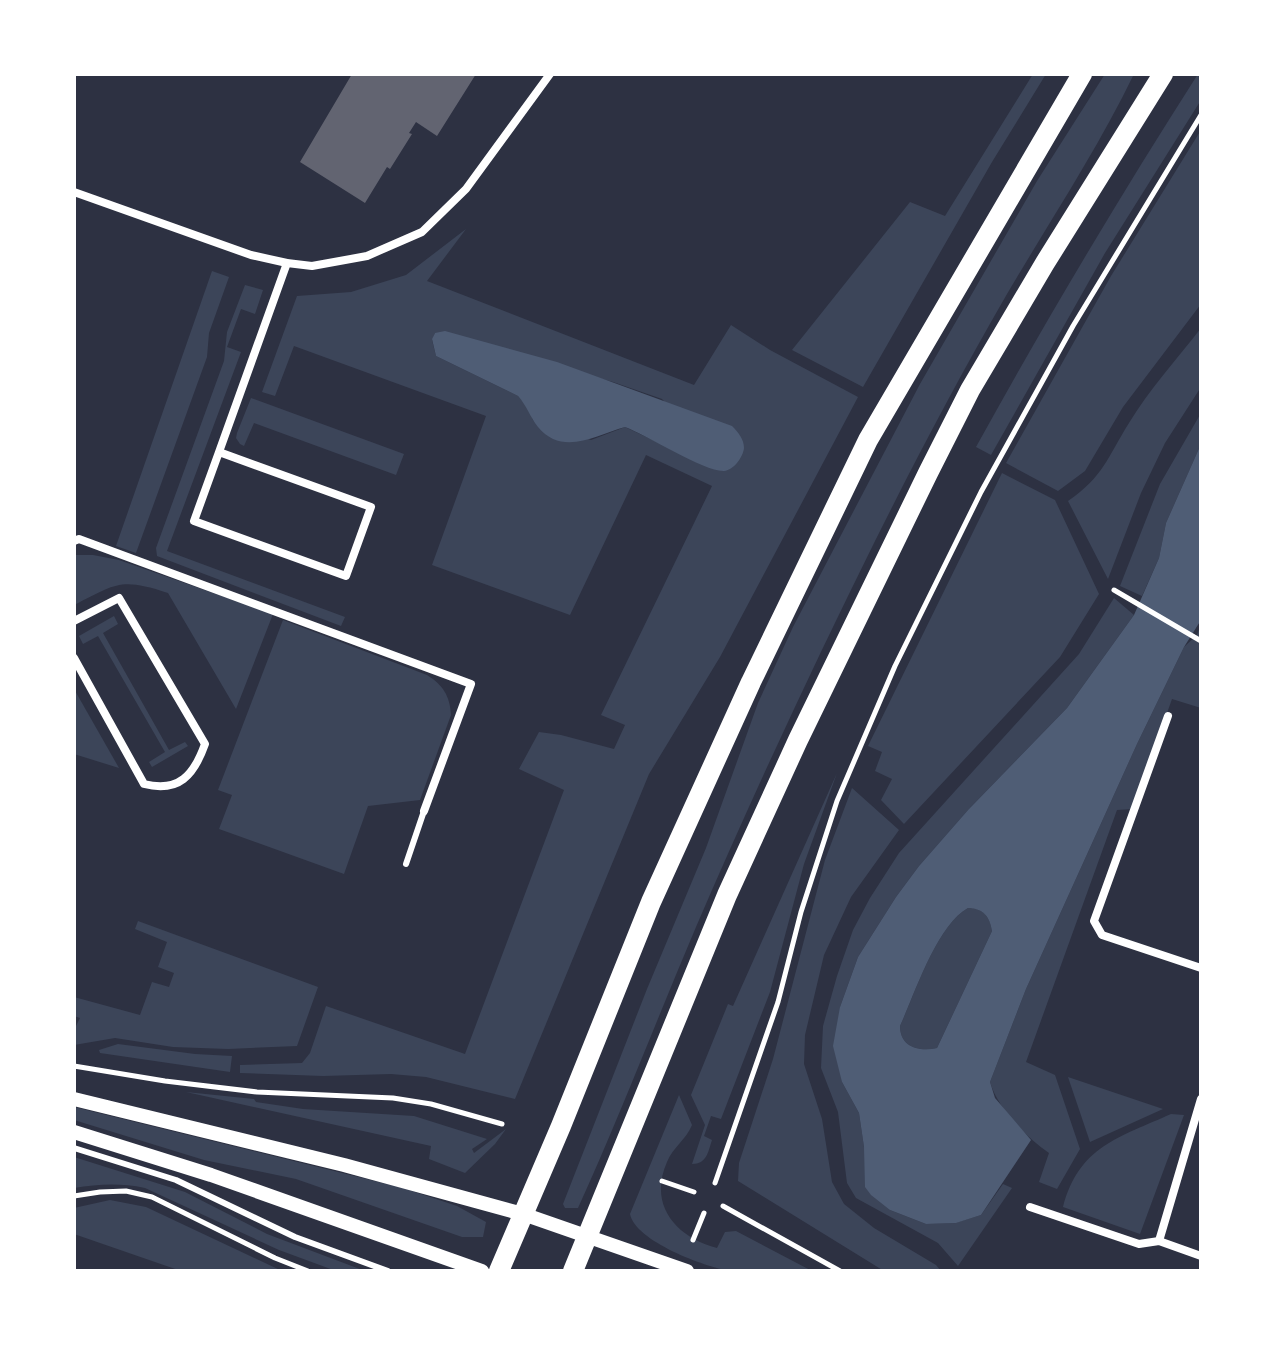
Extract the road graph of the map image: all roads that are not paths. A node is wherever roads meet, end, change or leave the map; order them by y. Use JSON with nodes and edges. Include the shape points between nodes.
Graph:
{"nodes":[{"id":1,"x":550,"y":74,"type":"edge"},
{"id":2,"x":1082,"y":74,"type":"edge"},
{"id":3,"x":1163,"y":74,"type":"edge"},
{"id":4,"x":74,"y":192,"type":"edge"},
{"id":5,"x":287,"y":263,"type":"junction"},
{"id":6,"x":219,"y":452,"type":"junction"},
{"id":7,"x":74,"y":541,"type":"edge"},
{"id":8,"x":74,"y":621,"type":"edge"},
{"id":9,"x":74,"y":658,"type":"edge"},
{"id":10,"x":1168,"y":716,"type":"dead end"},
{"id":11,"x":424,"y":811,"type":"joint"},
{"id":12,"x":406,"y":864,"type":"dead end"},
{"id":13,"x":1201,"y":968,"type":"edge"},
{"id":14,"x":74,"y":1099,"type":"edge"},
{"id":15,"x":1201,"y":1099,"type":"edge"},
{"id":16,"x":74,"y":1132,"type":"edge"},
{"id":17,"x":74,"y":1148,"type":"edge"},
{"id":18,"x":1030,"y":1207,"type":"dead end"},
{"id":19,"x":523,"y":1214,"type":"junction"},
{"id":20,"x":587,"y":1235,"type":"junction"},
{"id":21,"x":1159,"y":1241,"type":"junction"},
{"id":22,"x":1201,"y":1256,"type":"edge"},
{"id":23,"x":388,"y":1271,"type":"edge"},
{"id":24,"x":482,"y":1271,"type":"edge"},
{"id":25,"x":499,"y":1271,"type":"edge"},
{"id":26,"x":573,"y":1271,"type":"edge"},
{"id":27,"x":687,"y":1271,"type":"edge"}],
"edges":[{"from":1,"to":5,"type":"street","via":[[466,189],[422,232],[367,256],[312,266]]},
{"from":2,"to":19,"type":"main road","via":[[861,454],[651,902]]},
{"from":3,"to":20,"type":"main road","via":[[970,390],[928,473],[727,895]]},
{"from":4,"to":5,"type":"street"},
{"from":5,"to":6,"type":"street"},
{"from":6,"to":6,"type":"street","via":[[371,507],[346,576],[194,521]]},
{"from":7,"to":11,"type":"street","via":[[471,684]]},
{"from":8,"to":9,"type":"street","via":[[119,598],[205,744],[198,764],[183,780],[162,788],[144,784]]},
{"from":10,"to":13,"type":"street","via":[[1094,921],[1102,935]]},
{"from":11,"to":12,"type":"lane"},
{"from":14,"to":19,"type":"street"},
{"from":15,"to":21,"type":"street"},
{"from":16,"to":24,"type":"street"},
{"from":17,"to":23,"type":"lane","via":[[176,1180],[295,1237]]},
{"from":18,"to":21,"type":"street","via":[[1139,1244]]},
{"from":19,"to":20,"type":"street"},
{"from":19,"to":25,"type":"main road"},
{"from":20,"to":26,"type":"main road"},
{"from":20,"to":27,"type":"street"},
{"from":21,"to":22,"type":"street"}]}
